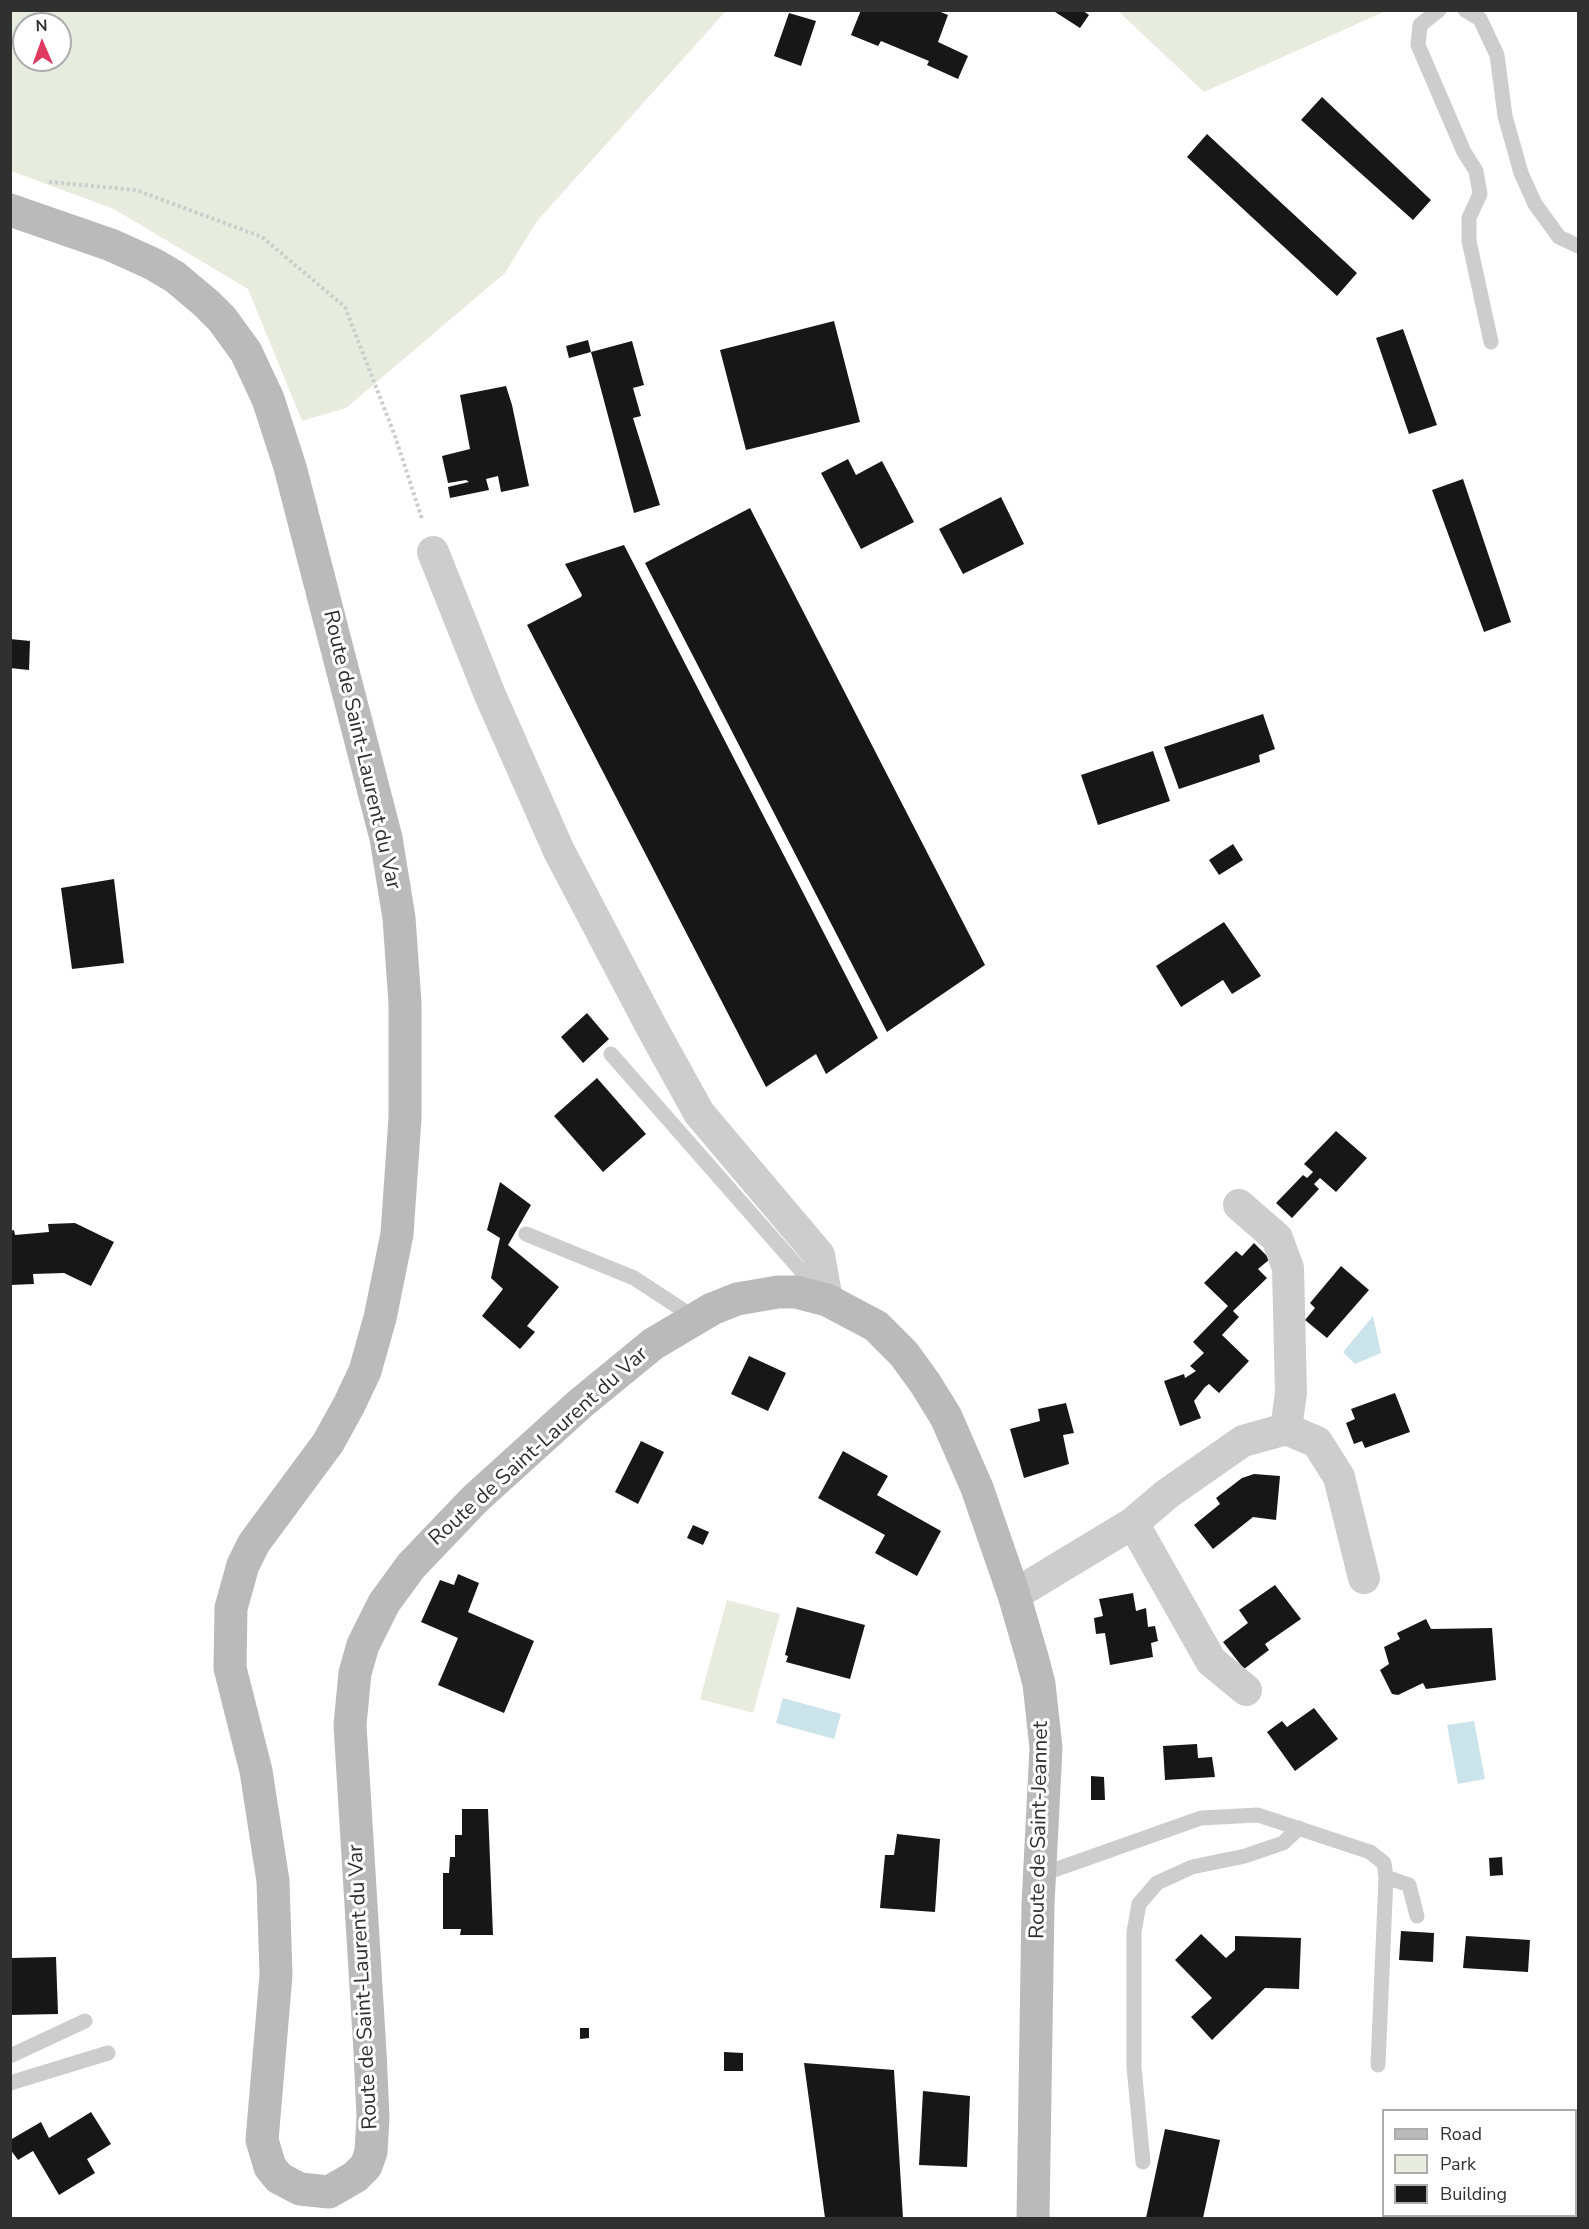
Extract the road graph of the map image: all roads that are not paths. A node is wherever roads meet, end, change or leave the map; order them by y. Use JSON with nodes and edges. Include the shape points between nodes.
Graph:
{"nodes":[{"id":1,"x":1439,"y":10,"type":"edge"},
{"id":2,"x":1465,"y":10,"type":"edge"},
{"id":3,"x":10,"y":210,"type":"edge"},
{"id":4,"x":1578,"y":246,"type":"edge"},
{"id":5,"x":1491,"y":342,"type":"dead end"},
{"id":6,"x":433,"y":552,"type":"road end"},
{"id":7,"x":611,"y":1054,"type":"dead end"},
{"id":8,"x":1239,"y":1205,"type":"dead end"},
{"id":9,"x":526,"y":1234,"type":"dead end"},
{"id":10,"x":828,"y":1300,"type":"junction"},
{"id":11,"x":856,"y":1314,"type":"joint"},
{"id":12,"x":695,"y":1318,"type":"junction"},
{"id":13,"x":1286,"y":1429,"type":"junction"},
{"id":14,"x":1133,"y":1523,"type":"junction"},
{"id":15,"x":1364,"y":1578,"type":"dead end"},
{"id":16,"x":1014,"y":1594,"type":"junction"},
{"id":17,"x":1246,"y":1690,"type":"dead end"},
{"id":18,"x":1299,"y":1828,"type":"junction"},
{"id":19,"x":1040,"y":1875,"type":"junction"},
{"id":20,"x":1386,"y":1877,"type":"junction"},
{"id":21,"x":1417,"y":1916,"type":"dead end"},
{"id":22,"x":85,"y":2021,"type":"dead end"},
{"id":23,"x":108,"y":2053,"type":"dead end"},
{"id":24,"x":10,"y":2056,"type":"edge"},
{"id":25,"x":1378,"y":2065,"type":"dead end"},
{"id":26,"x":10,"y":2082,"type":"edge"},
{"id":27,"x":1143,"y":2162,"type":"dead end"},
{"id":28,"x":1033,"y":2218,"type":"edge"}],
"edges":[{"from":1,"to":5,"type":"lane","via":[[1420,25],[1418,45],[1476,171],[1480,194],[1469,218],[1469,241]]},
{"from":2,"to":4,"type":"lane","via":[[1480,19],[1497,55],[1505,116],[1521,173],[1535,204],[1559,237]]},
{"from":3,"to":12,"type":"main road","name":"Route de Saint-Laurent du Var","via":[[153,264],[207,304],[246,352],[268,399],[290,467],[372,781],[395,888],[403,961],[407,1071],[397,1223],[389,1280],[374,1342],[349,1406],[327,1443],[254,1543],[234,1592],[229,1629],[230,1668],[256,1771],[273,1881],[276,1975],[262,2140],[270,2167],[279,2178],[300,2189],[329,2192],[343,2186],[366,2166],[373,2141],[350,1725],[355,1673],[363,1645],[384,1603],[411,1566],[467,1506],[626,1365]]},
{"from":6,"to":10,"type":"street","via":[[490,695],[559,850],[651,1028],[699,1113],[819,1255]]},
{"from":7,"to":10,"type":"lane"},
{"from":8,"to":13,"type":"street","via":[[1277,1238],[1288,1268],[1291,1393]]},
{"from":9,"to":12,"type":"lane","via":[[634,1278]]},
{"from":10,"to":11,"type":"main road","name":"Route de Saint-Laurent du Var"},
{"from":10,"to":12,"type":"main road","name":"Route de Saint-Laurent du Var","via":[[778,1292],[737,1299]]},
{"from":11,"to":16,"type":"main road","name":"Route de Saint-Jeannet","via":[[876,1326],[904,1354],[946,1417],[977,1488]]},
{"from":13,"to":14,"type":"street","via":[[1243,1441]]},
{"from":13,"to":15,"type":"street","via":[[1317,1442],[1339,1477]]},
{"from":14,"to":16,"type":"street"},
{"from":14,"to":17,"type":"street","via":[[1211,1661]]},
{"from":16,"to":19,"type":"main road","name":"Route de Saint-Jeannet","via":[[1037,1675],[1043,1714],[1046,1748]]},
{"from":18,"to":19,"type":"lane","via":[[1258,1815],[1201,1818]]},
{"from":18,"to":20,"type":"lane","via":[[1370,1852],[1384,1863]]},
{"from":18,"to":27,"type":"lane","via":[[1283,1843],[1192,1867],[1157,1883],[1138,1905],[1134,1932],[1134,2067]]},
{"from":19,"to":28,"type":"main road","name":"Route de Saint-Jeannet"},
{"from":20,"to":21,"type":"lane","via":[[1409,1886]]},
{"from":20,"to":25,"type":"lane"},
{"from":22,"to":24,"type":"lane"},
{"from":23,"to":26,"type":"lane"}]}
